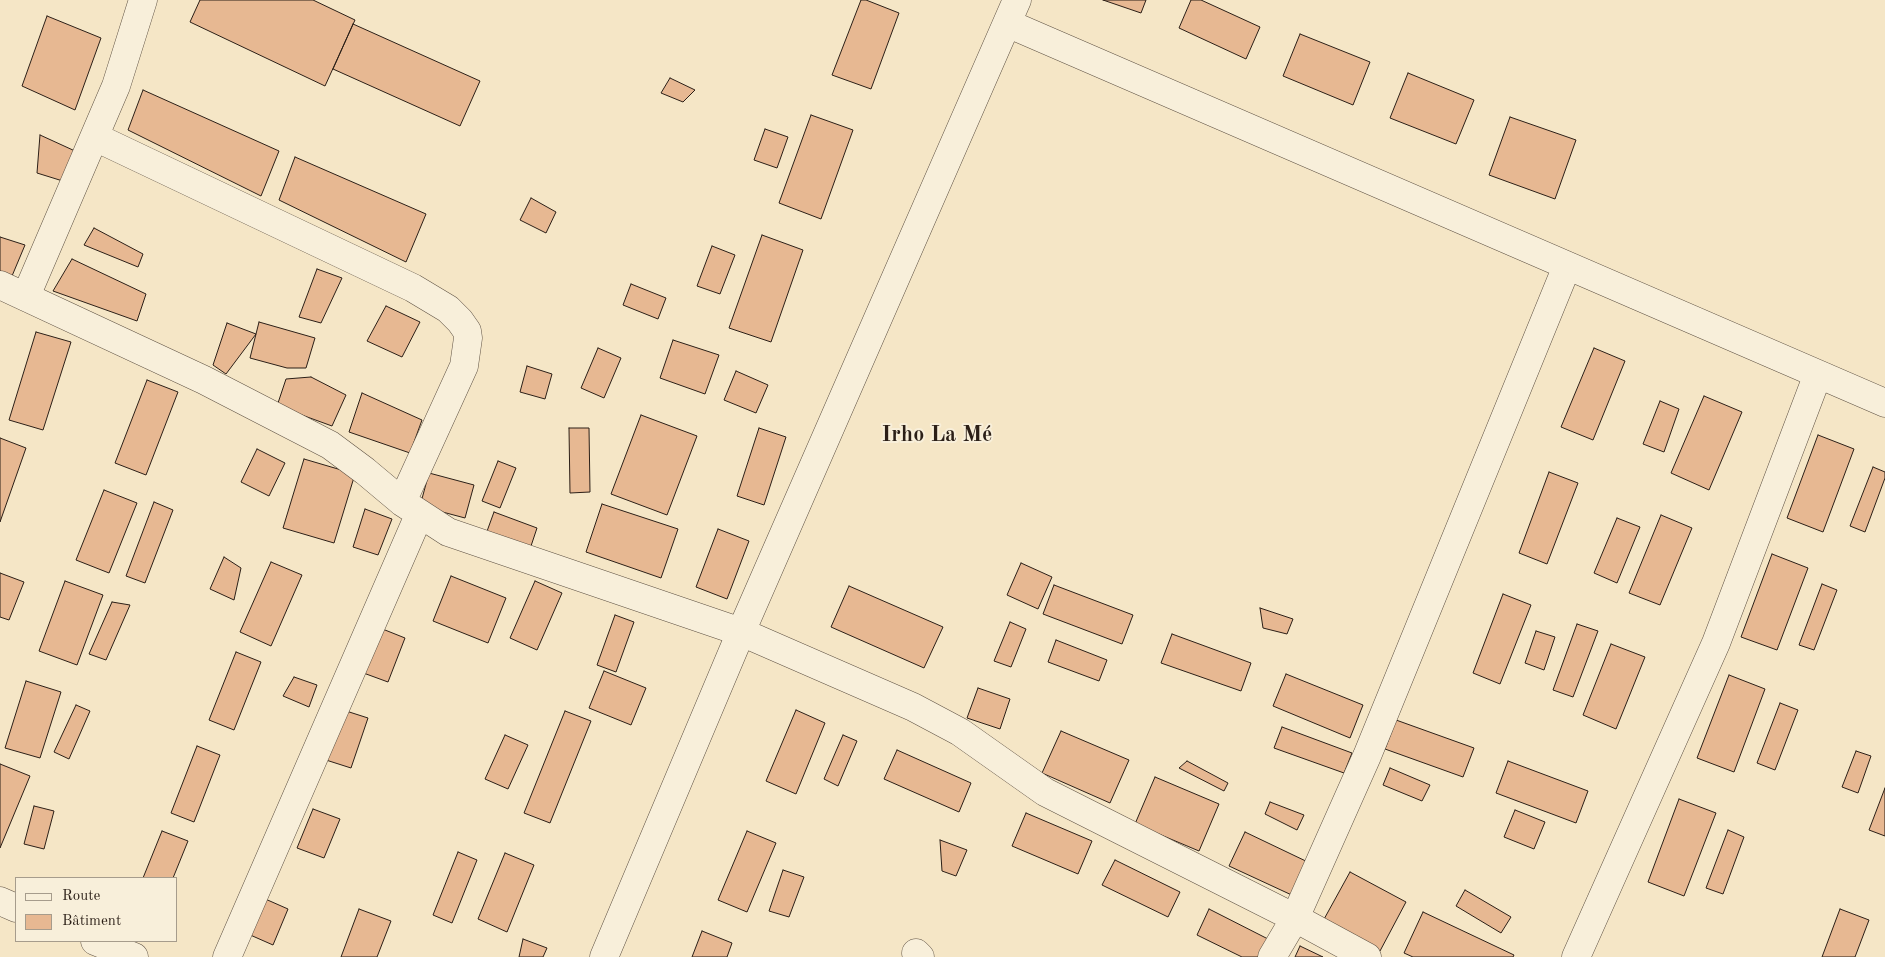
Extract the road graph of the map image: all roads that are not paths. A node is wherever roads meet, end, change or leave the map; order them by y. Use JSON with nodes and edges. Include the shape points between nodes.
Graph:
{"nodes":[{"id":1,"x":143,"y":0,"type":"edge"},
{"id":2,"x":1013,"y":12,"type":"edge"},
{"id":3,"x":95,"y":137,"type":"junction"},
{"id":4,"x":1567,"y":266,"type":"junction"},
{"id":5,"x":0,"y":285,"type":"edge"},
{"id":6,"x":26,"y":296,"type":"junction"},
{"id":7,"x":1818,"y":374,"type":"junction"},
{"id":8,"x":1885,"y":403,"type":"edge"},
{"id":9,"x":411,"y":509,"type":"junction"},
{"id":10,"x":741,"y":632,"type":"junction"},
{"id":11,"x":0,"y":901,"type":"edge"},
{"id":12,"x":15,"y":908,"type":"edge"},
{"id":13,"x":1295,"y":918,"type":"junction"},
{"id":14,"x":97,"y":942,"type":"edge"},
{"id":15,"x":234,"y":955,"type":"edge"},
{"id":16,"x":134,"y":957,"type":"edge"},
{"id":17,"x":604,"y":957,"type":"edge"},
{"id":18,"x":1272,"y":957,"type":"edge"},
{"id":19,"x":1367,"y":957,"type":"edge"},
{"id":20,"x":1576,"y":957,"type":"edge"}],
"edges":[{"from":1,"to":3,"type":"street","via":[[116,86]]},
{"from":2,"to":4,"type":"street"},
{"from":2,"to":10,"type":"street"},
{"from":3,"to":6,"type":"street"},
{"from":3,"to":9,"type":"street","via":[[413,288],[448,308],[460,320],[468,338],[464,366]]},
{"from":4,"to":7,"type":"street"},
{"from":4,"to":13,"type":"street","via":[[1367,756]]},
{"from":5,"to":6,"type":"street"},
{"from":6,"to":9,"type":"street","via":[[204,380],[330,445]]},
{"from":7,"to":8,"type":"street"},
{"from":7,"to":20,"type":"street","via":[[1716,643]]},
{"from":9,"to":10,"type":"street","via":[[448,532]]},
{"from":9,"to":15,"type":"street"},
{"from":10,"to":13,"type":"street","via":[[913,707],[960,732],[1045,792]]},
{"from":10,"to":17,"type":"street"},
{"from":11,"to":12,"type":"street"},
{"from":13,"to":18,"type":"street"},
{"from":13,"to":19,"type":"street"},
{"from":14,"to":16,"type":"street"}]}
